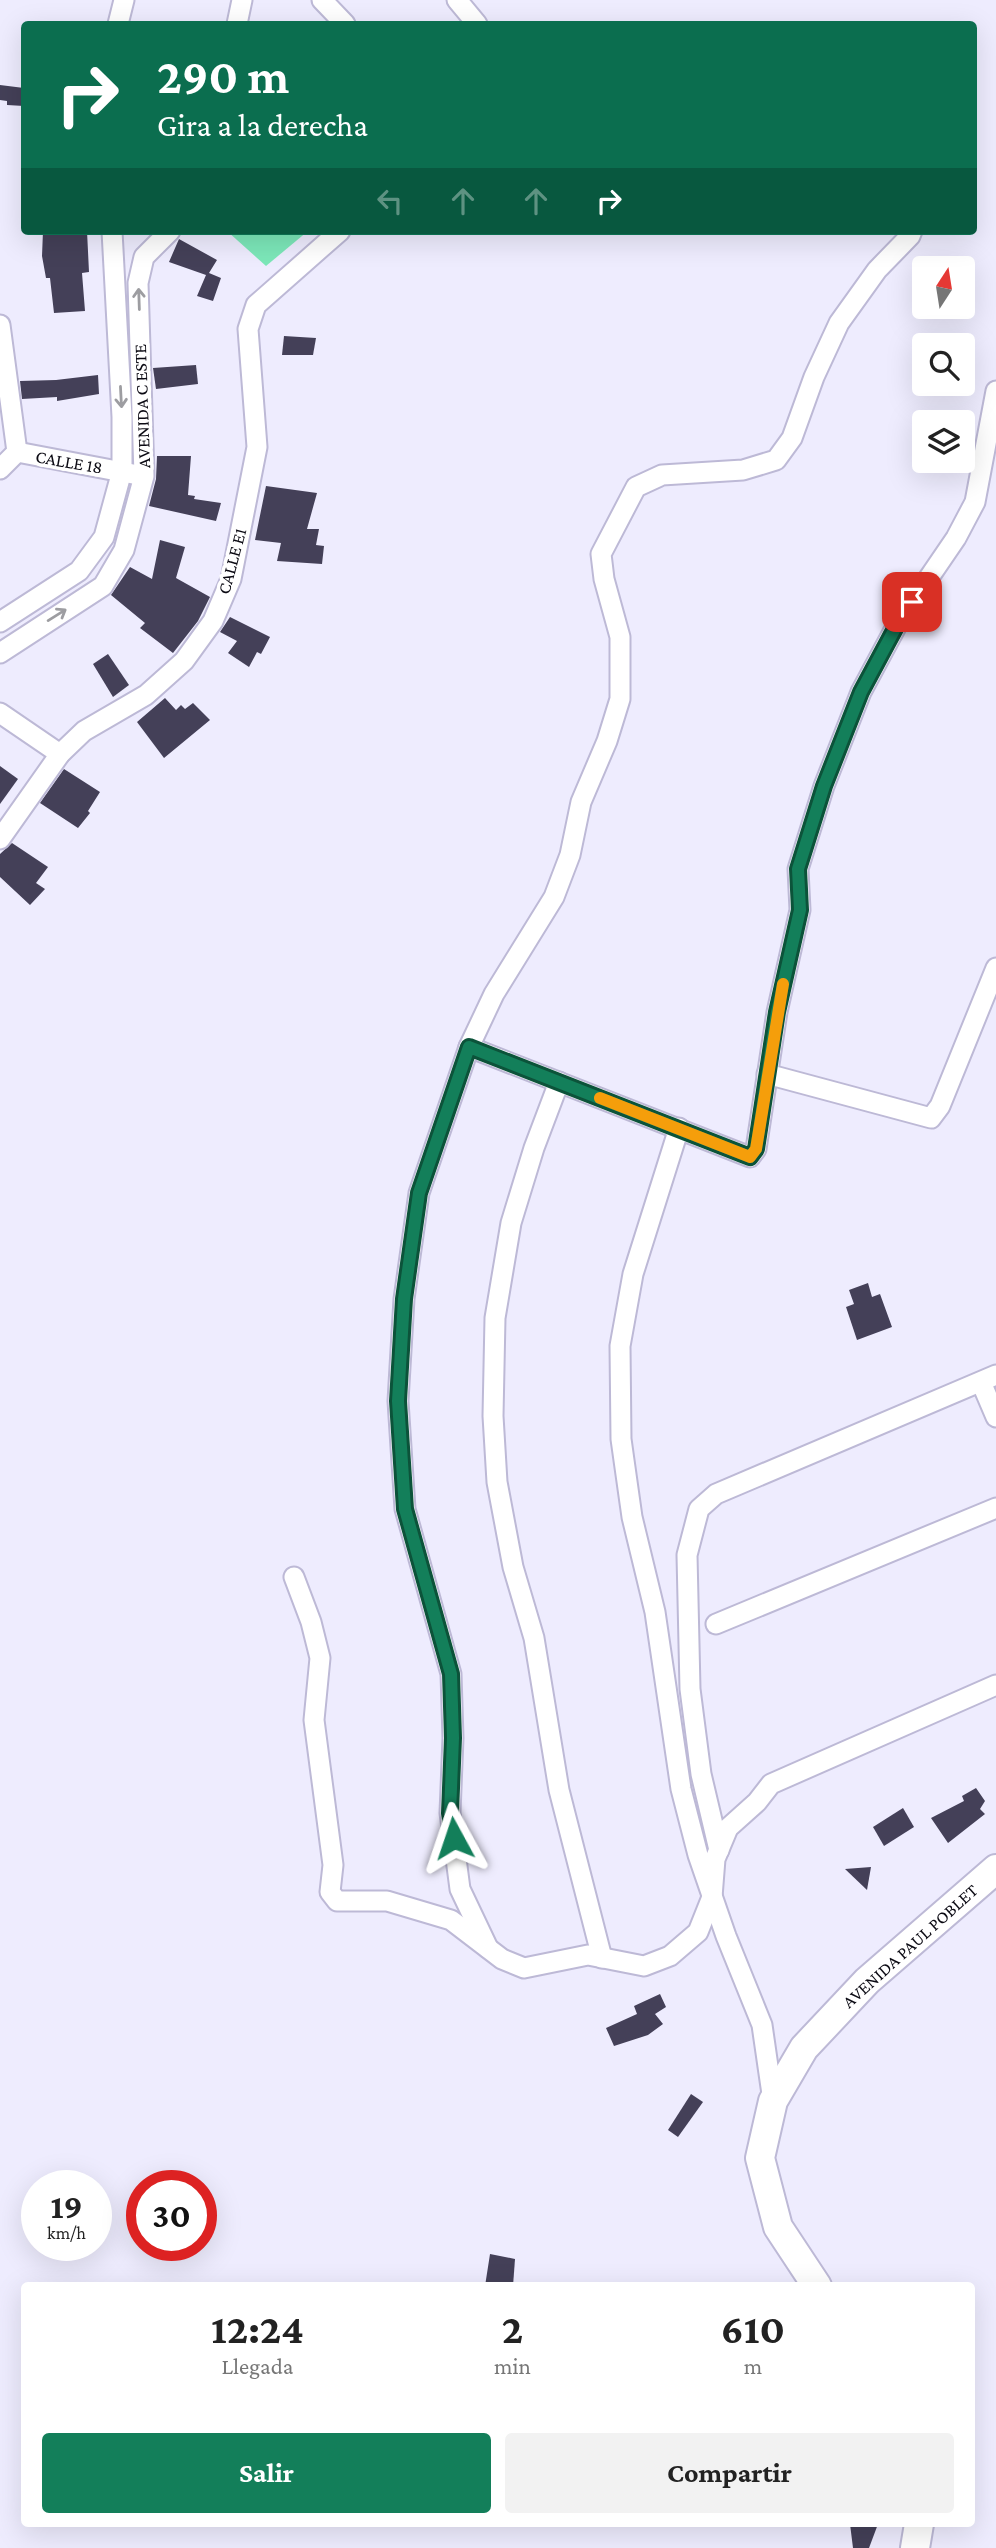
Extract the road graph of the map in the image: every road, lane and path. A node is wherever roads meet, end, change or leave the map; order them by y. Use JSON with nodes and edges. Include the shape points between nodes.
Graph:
{"nodes":[{"id":1,"x":124,"y":0,"type":"edge"},
{"id":2,"x":242,"y":0,"type":"edge"},
{"id":3,"x":322,"y":0,"type":"edge"},
{"id":4,"x":457,"y":0,"type":"edge"},
{"id":5,"x":119,"y":21,"type":"edge"},
{"id":6,"x":238,"y":21,"type":"edge"},
{"id":7,"x":342,"y":21,"type":"edge"},
{"id":8,"x":474,"y":21,"type":"edge"},
{"id":9,"x":113,"y":235,"type":"edge"},
{"id":10,"x":166,"y":235,"type":"edge"},
{"id":11,"x":335,"y":235,"type":"edge"},
{"id":12,"x":910,"y":235,"type":"edge"},
{"id":13,"x":0,"y":325,"type":"edge"},
{"id":14,"x":996,"y":391,"type":"edge"},
{"id":15,"x":17,"y":452,"type":"junction"},
{"id":16,"x":0,"y":469,"type":"edge"},
{"id":17,"x":122,"y":471,"type":"junction"},
{"id":18,"x":145,"y":476,"type":"junction"},
{"id":19,"x":0,"y":622,"type":"edge"},
{"id":20,"x":0,"y":653,"type":"edge"},
{"id":21,"x":0,"y":713,"type":"edge"},
{"id":22,"x":60,"y":754,"type":"junction"},
{"id":23,"x":0,"y":839,"type":"edge"},
{"id":24,"x":996,"y":968,"type":"edge"},
{"id":25,"x":469,"y":1047,"type":"junction"},
{"id":26,"x":767,"y":1074,"type":"junction"},
{"id":27,"x":559,"y":1082,"type":"junction"},
{"id":28,"x":679,"y":1128,"type":"junction"},
{"id":29,"x":988,"y":1379,"type":"edge"},
{"id":30,"x":996,"y":1417,"type":"edge"},
{"id":31,"x":996,"y":1508,"type":"edge"},
{"id":32,"x":294,"y":1577,"type":"dead end"},
{"id":33,"x":716,"y":1624,"type":"dead end"},
{"id":34,"x":996,"y":1685,"type":"edge"},
{"id":35,"x":719,"y":1850,"type":"junction"},
{"id":36,"x":996,"y":1868,"type":"edge"},
{"id":37,"x":712,"y":1897,"type":"junction"},
{"id":38,"x":488,"y":1948,"type":"junction"},
{"id":39,"x":602,"y":1958,"type":"junction"},
{"id":40,"x":773,"y":2101,"type":"junction"},
{"id":41,"x":814,"y":2282,"type":"edge"},
{"id":42,"x":918,"y":2527,"type":"edge"},
{"id":43,"x":915,"y":2548,"type":"edge"}],
"edges":[{"from":1,"to":5,"type":"street"},
{"from":2,"to":6,"type":"street"},
{"from":3,"to":7,"type":"street"},
{"from":4,"to":8,"type":"street"},
{"from":9,"to":17,"type":"street","one_way":true},
{"from":18,"to":10,"type":"street","name":"AVENIDA C ESTE","one_way":true,"via":[[138,283],[144,257]]},
{"from":11,"to":22,"type":"street","name":"CALLE E1","via":[[256,305],[248,329],[257,447],[231,579],[213,621],[184,660],[146,695],[83,731]]},
{"from":12,"to":25,"type":"street","via":[[877,270],[839,323],[792,438],[776,460],[743,470],[662,475],[636,487],[601,554],[620,637],[620,699],[581,802],[570,855],[554,897],[494,994]]},
{"from":13,"to":15,"type":"street"},
{"from":14,"to":26,"type":"street","via":[[975,502],[885,646],[861,692],[824,786],[798,869],[800,910]]},
{"from":15,"to":16,"type":"street"},
{"from":15,"to":17,"type":"street","name":"CALLE 18"},
{"from":17,"to":18,"type":"street","name":"CALLE 18"},
{"from":17,"to":19,"type":"street","via":[[104,537],[79,571]]},
{"from":20,"to":18,"type":"street","name":"AVENIDA C ESTE","one_way":true,"via":[[103,586],[124,550]]},
{"from":21,"to":22,"type":"street"},
{"from":22,"to":23,"type":"street","name":"CALLE E1"},
{"from":24,"to":26,"type":"street","via":[[931,1118]]},
{"from":25,"to":27,"type":"street"},
{"from":25,"to":38,"type":"street","via":[[419,1193],[404,1299],[398,1401],[405,1509],[451,1674],[450,1813],[460,1889]]},
{"from":26,"to":28,"type":"street","via":[[756,1149],[750,1157]]},
{"from":27,"to":28,"type":"street"},
{"from":27,"to":39,"type":"street","via":[[511,1223],[495,1318],[493,1416],[497,1482],[513,1567],[534,1638],[559,1790]]},
{"from":28,"to":37,"type":"street","via":[[634,1274],[620,1346],[621,1439],[632,1517],[655,1612],[681,1789]]},
{"from":29,"to":30,"type":"street"},
{"from":29,"to":35,"type":"street","via":[[716,1494],[699,1509],[687,1555],[690,1689],[701,1774]]},
{"from":31,"to":33,"type":"street"},
{"from":32,"to":38,"type":"street","via":[[320,1658],[314,1720],[333,1865],[330,1892],[337,1901],[387,1901],[451,1920]]},
{"from":34,"to":35,"type":"street","via":[[771,1784],[728,1828]]},
{"from":35,"to":37,"type":"street"},
{"from":36,"to":40,"type":"main road","name":"AVENIDA PAUL POBLET","via":[[867,1981],[804,2048]]},
{"from":37,"to":39,"type":"street","via":[[698,1932],[670,1956],[643,1966]]},
{"from":37,"to":40,"type":"street","via":[[762,2025]]},
{"from":38,"to":39,"type":"street","via":[[524,1968],[588,1955]]},
{"from":40,"to":41,"type":"main road","name":"AVENIDA PAUL POBLET","via":[[760,2158],[778,2227]]},
{"from":42,"to":43,"type":"main road"}]}
